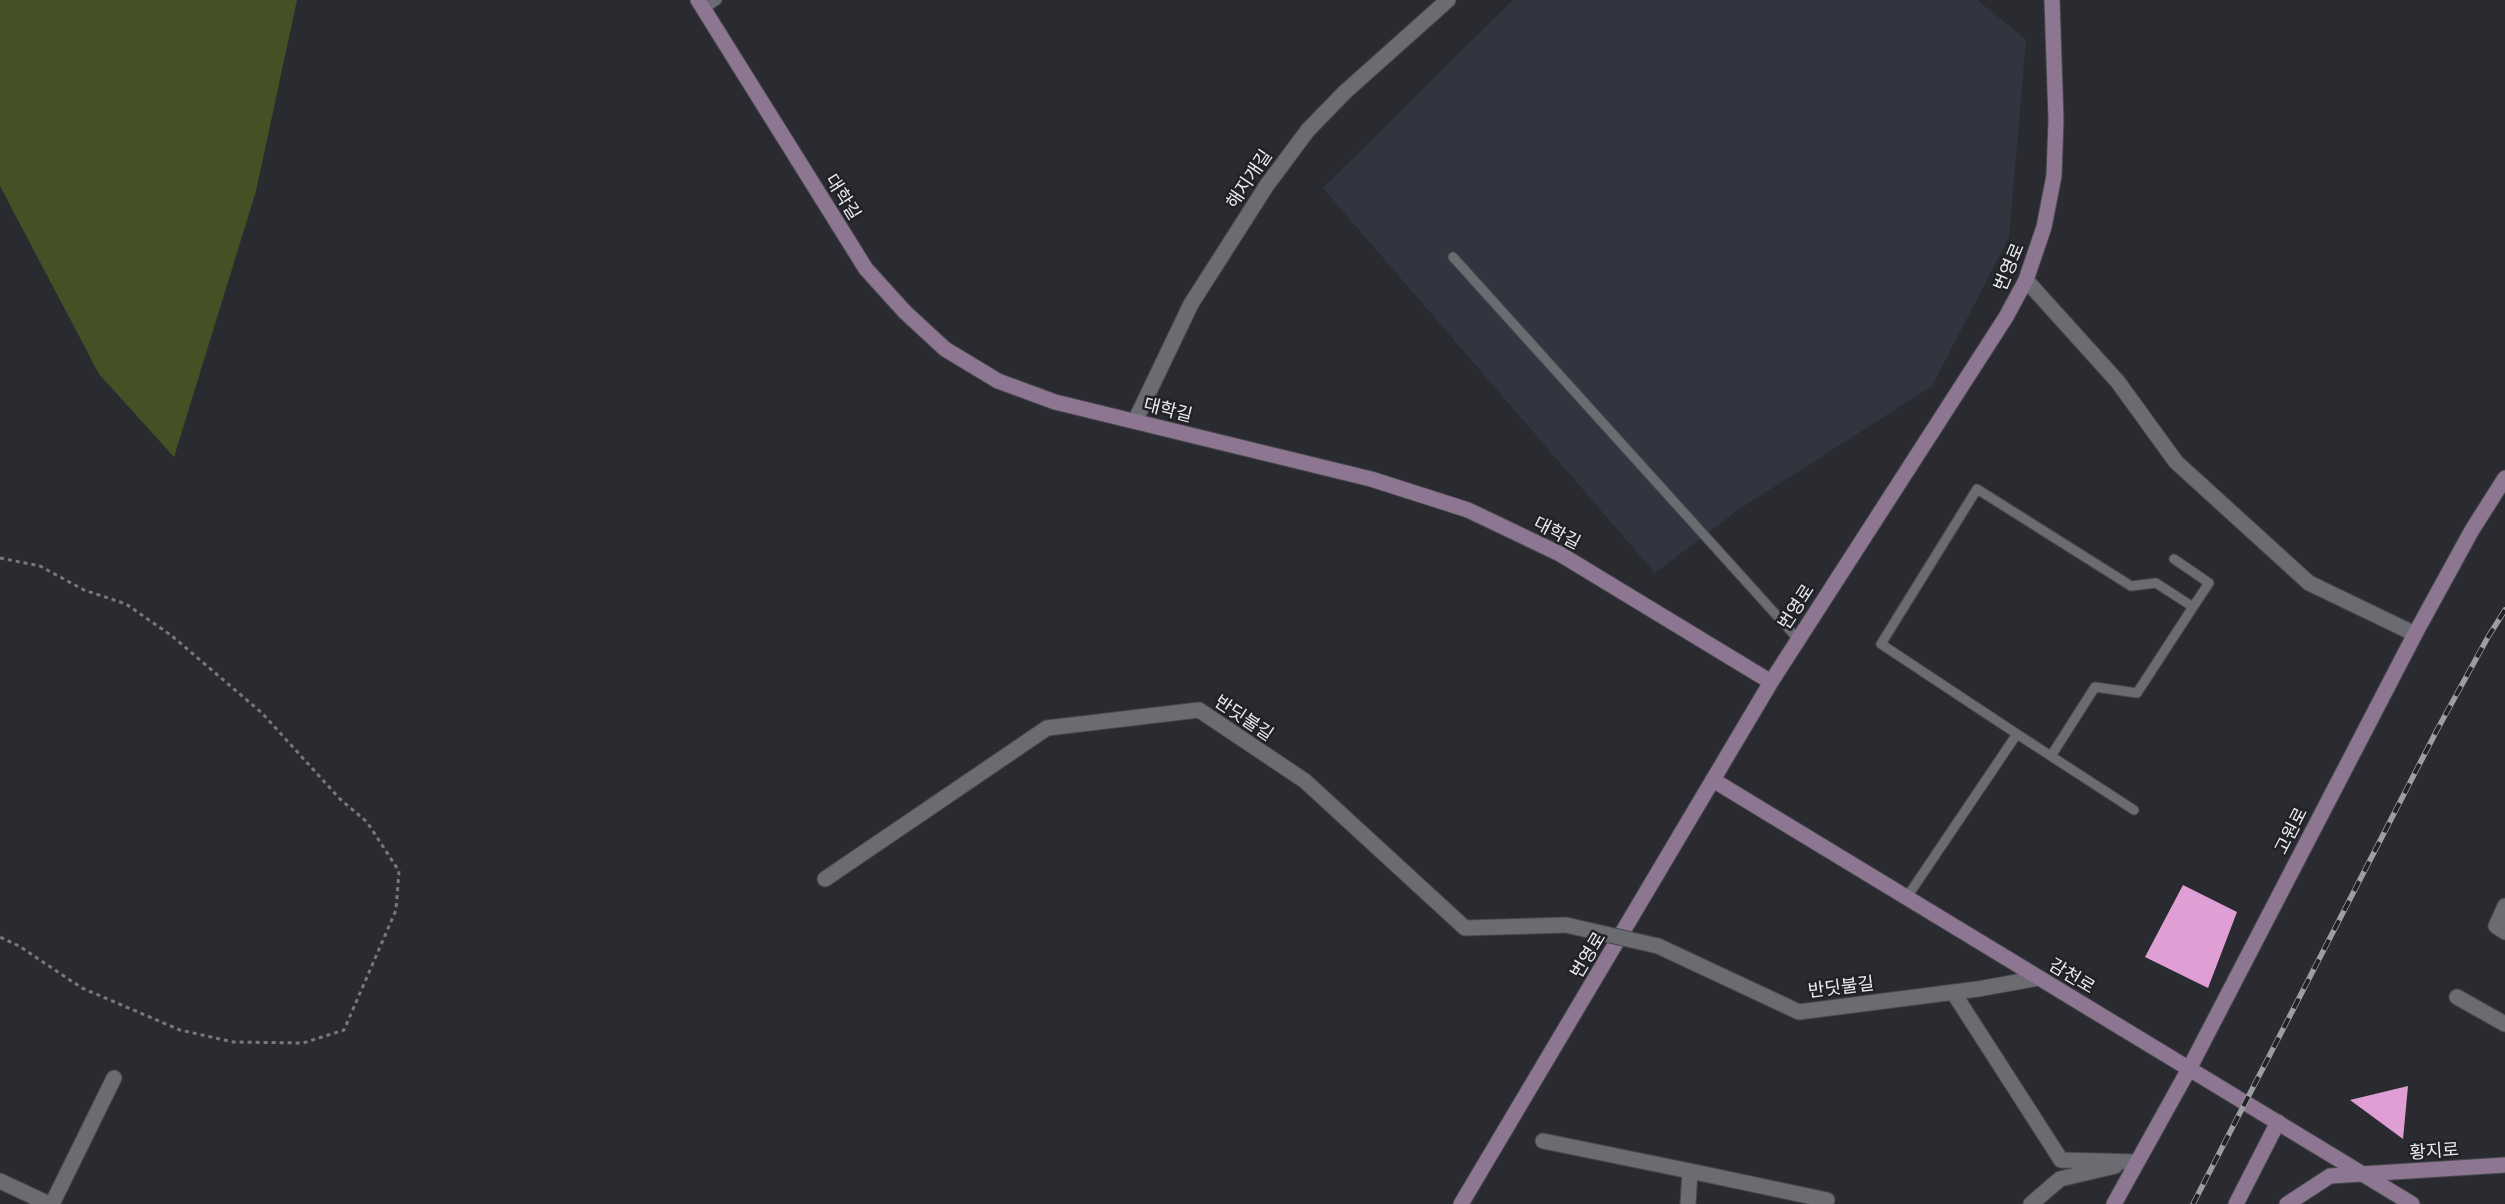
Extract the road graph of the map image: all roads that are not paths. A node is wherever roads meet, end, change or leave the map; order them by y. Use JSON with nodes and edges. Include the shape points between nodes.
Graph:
{"nodes":[{"id":1,"x":717,"y":0,"type":"edge"},
{"id":2,"x":1448,"y":0,"type":"edge"},
{"id":3,"x":2049,"y":3,"type":"edge"},
{"id":4,"x":701,"y":5,"type":"edge"},
{"id":5,"x":1453,"y":256,"type":"dead end"},
{"id":6,"x":2026,"y":280,"type":"junction"},
{"id":7,"x":1135,"y":421,"type":"junction"},
{"id":8,"x":2505,"y":478,"type":"edge"},
{"id":9,"x":2174,"y":559,"type":"dead end"},
{"id":10,"x":2193,"y":607,"type":"junction"},
{"id":11,"x":2415,"y":634,"type":"junction"},
{"id":12,"x":1798,"y":639,"type":"junction"},
{"id":13,"x":1771,"y":682,"type":"junction"},
{"id":14,"x":2017,"y":734,"type":"junction"},
{"id":15,"x":2051,"y":756,"type":"junction"},
{"id":16,"x":1713,"y":780,"type":"junction"},
{"id":17,"x":2134,"y":810,"type":"dead end"},
{"id":18,"x":825,"y":880,"type":"dead end"},
{"id":19,"x":1907,"y":897,"type":"junction"},
{"id":20,"x":2505,"y":906,"type":"edge"},
{"id":21,"x":2505,"y":932,"type":"edge"},
{"id":22,"x":2039,"y":978,"type":"junction"},
{"id":23,"x":1953,"y":992,"type":"junction"},
{"id":24,"x":2457,"y":997,"type":"dead end"},
{"id":25,"x":2505,"y":1024,"type":"edge"},
{"id":26,"x":2189,"y":1069,"type":"junction"},
{"id":27,"x":114,"y":1078,"type":"dead end"},
{"id":28,"x":2278,"y":1122,"type":"junction"},
{"id":29,"x":1543,"y":1141,"type":"dead end"},
{"id":30,"x":2136,"y":1162,"type":"junction"},
{"id":31,"x":2505,"y":1165,"type":"edge"},
{"id":32,"x":1690,"y":1171,"type":"junction"},
{"id":33,"x":2365,"y":1176,"type":"junction"},
{"id":34,"x":0,"y":1181,"type":"edge"},
{"id":35,"x":1827,"y":1200,"type":"dead end"},
{"id":36,"x":51,"y":1204,"type":"edge"},
{"id":37,"x":1462,"y":1204,"type":"edge"},
{"id":38,"x":1688,"y":1204,"type":"edge"},
{"id":39,"x":2031,"y":1204,"type":"edge"},
{"id":40,"x":2114,"y":1204,"type":"edge"},
{"id":41,"x":2236,"y":1204,"type":"edge"},
{"id":42,"x":2287,"y":1204,"type":"edge"},
{"id":43,"x":2412,"y":1204,"type":"edge"}],
"edges":[{"from":1,"to":4,"type":"lane"},
{"from":2,"to":7,"type":"street","name":"해지개길","via":[[1345,92],[1308,130],[1266,184],[1191,304]]},
{"from":3,"to":6,"type":"street","name":"번영로","via":[[2056,120],[2054,176],[2044,228]]},
{"from":4,"to":7,"type":"street","name":"대학길","via":[[866,269],[905,312],[945,348],[998,381],[1055,402]]},
{"from":5,"to":12,"type":"lane"},
{"from":6,"to":11,"type":"street","via":[[2118,382],[2176,462],[2309,583]]},
{"from":6,"to":12,"type":"street","name":"번영로","via":[[2006,318]]},
{"from":7,"to":13,"type":"street","name":"대학길","via":[[1371,479],[1468,510],[1560,554]]},
{"from":8,"to":11,"type":"street","name":"고원로","via":[[2472,530]]},
{"from":9,"to":10,"type":"lane","via":[[2209,583]]},
{"from":10,"to":14,"type":"lane","via":[[2156,582],[2131,586],[1977,489],[1881,644]]},
{"from":10,"to":15,"type":"lane","via":[[2137,693],[2095,687]]},
{"from":11,"to":26,"type":"street","name":"고원로"},
{"from":12,"to":13,"type":"street","name":"번영로"},
{"from":13,"to":16,"type":"street","name":"번영로"},
{"from":14,"to":15,"type":"lane"},
{"from":14,"to":19,"type":"lane"},
{"from":15,"to":17,"type":"lane"},
{"from":16,"to":19,"type":"street","name":"감천로"},
{"from":16,"to":37,"type":"street","name":"번영로"},
{"from":18,"to":23,"type":"street","name":"반딧불길","bridge":true,"via":[[1047,728],[1199,710],[1305,781],[1465,928],[1566,925],[1658,946],[1799,1012]]},
{"from":19,"to":22,"type":"street","name":"감천로"},
{"from":20,"to":21,"type":"street","via":[[2496,926]]},
{"from":22,"to":23,"type":"street","name":"반딧불길"},
{"from":22,"to":26,"type":"street","name":"감천로"},
{"from":23,"to":30,"type":"street","via":[[2062,1160]]},
{"from":24,"to":25,"type":"street"},
{"from":26,"to":28,"type":"street","name":"감천로"},
{"from":26,"to":30,"type":"street","name":"고원로"},
{"from":27,"to":36,"type":"street"},
{"from":28,"to":33,"type":"street","name":"감천로"},
{"from":28,"to":41,"type":"street"},
{"from":29,"to":32,"type":"street"},
{"from":30,"to":39,"type":"street","via":[[2060,1179]]},
{"from":30,"to":40,"type":"street","name":"고원로"},
{"from":31,"to":33,"type":"street","name":"황지로"},
{"from":32,"to":35,"type":"street"},
{"from":32,"to":38,"type":"street"},
{"from":33,"to":42,"type":"street","name":"황지로","via":[[2330,1176]]},
{"from":33,"to":43,"type":"street","name":"감천로"},
{"from":34,"to":36,"type":"street"}]}
